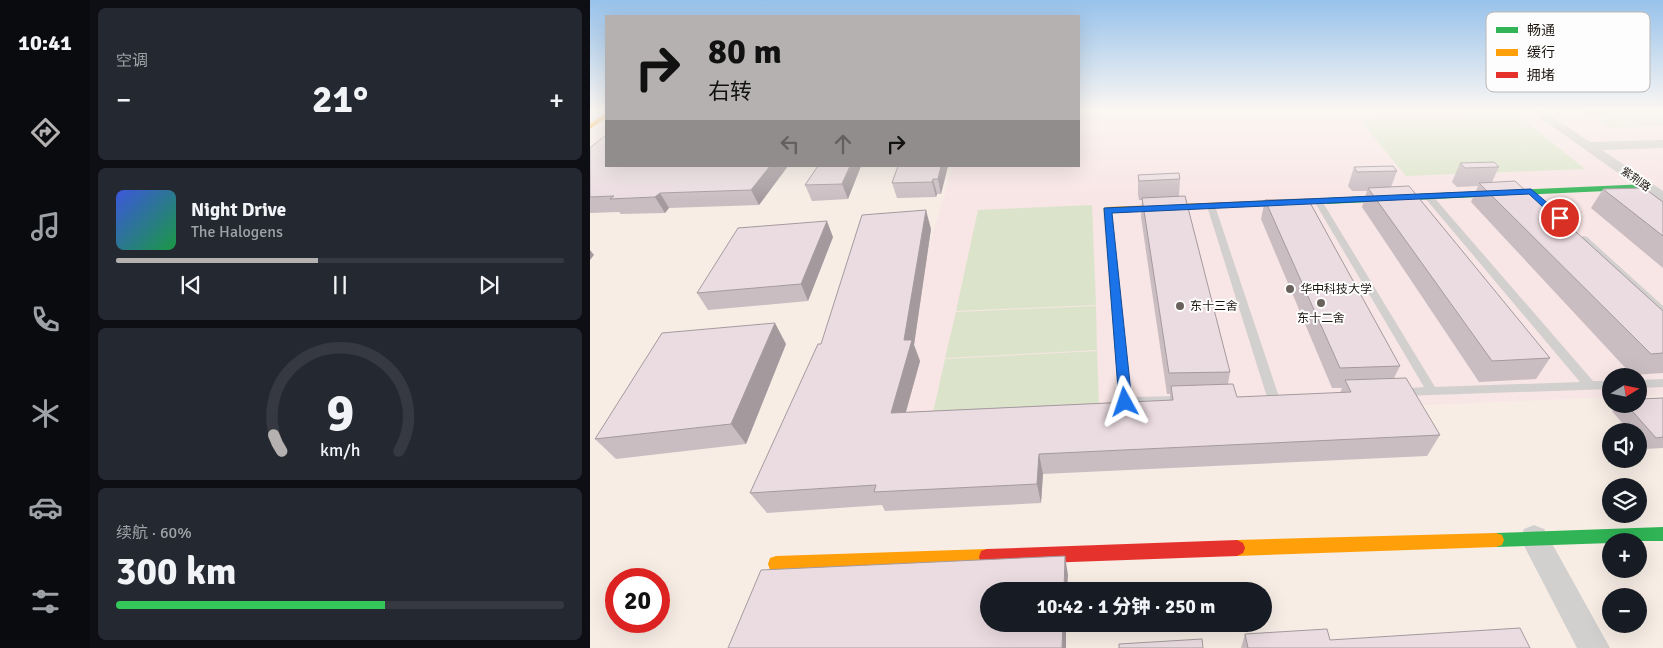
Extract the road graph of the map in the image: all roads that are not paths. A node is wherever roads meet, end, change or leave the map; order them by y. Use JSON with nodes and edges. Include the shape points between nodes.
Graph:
{"nodes":[{"id":1,"x":1581,"y":140,"type":"edge"},
{"id":2,"x":1663,"y":144,"type":"edge"},
{"id":3,"x":1590,"y":146,"type":"junction"},
{"id":4,"x":1647,"y":186,"type":"junction"},
{"id":5,"x":1428,"y":196,"type":"junction"},
{"id":6,"x":1663,"y":198,"type":"edge"},
{"id":7,"x":1318,"y":201,"type":"junction"},
{"id":8,"x":1211,"y":206,"type":"junction"},
{"id":9,"x":1107,"y":210,"type":"joint"},
{"id":10,"x":1575,"y":231,"type":"edge"},
{"id":11,"x":1663,"y":310,"type":"edge"},
{"id":12,"x":1648,"y":384,"type":"edge"},
{"id":13,"x":1663,"y":384,"type":"edge"},
{"id":14,"x":1602,"y":385,"type":"edge"},
{"id":15,"x":1590,"y":386,"type":"junction"},
{"id":16,"x":1432,"y":391,"type":"junction"},
{"id":17,"x":1393,"y":393,"type":"edge"},
{"id":18,"x":1273,"y":397,"type":"edge"},
{"id":19,"x":1194,"y":400,"type":"edge"},
{"id":20,"x":1663,"y":534,"type":"edge"},
{"id":21,"x":1534,"y":538,"type":"junction"},
{"id":22,"x":776,"y":564,"type":"dead end"},
{"id":23,"x":1594,"y":648,"type":"edge"}],
"edges":[{"from":1,"to":3,"type":"street","name":"紫荆路"},
{"from":2,"to":3,"type":"street"},
{"from":3,"to":4,"type":"street","name":"紫荆路"},
{"from":4,"to":5,"type":"main road","via":[[1534,195]]},
{"from":4,"to":6,"type":"street","name":"紫荆路"},
{"from":5,"to":7,"type":"main road"},
{"from":5,"to":15,"type":"lane"},
{"from":7,"to":8,"type":"main road"},
{"from":7,"to":16,"type":"lane"},
{"from":8,"to":9,"type":"main road"},
{"from":8,"to":18,"type":"lane"},
{"from":9,"to":19,"type":"lane","via":[[1125,402]]},
{"from":10,"to":11,"type":"lane"},
{"from":12,"to":13,"type":"lane"},
{"from":14,"to":15,"type":"lane"},
{"from":15,"to":16,"type":"lane"},
{"from":16,"to":17,"type":"lane"},
{"from":20,"to":21,"type":"main road"},
{"from":21,"to":22,"type":"main road"},
{"from":21,"to":23,"type":"street"}]}
